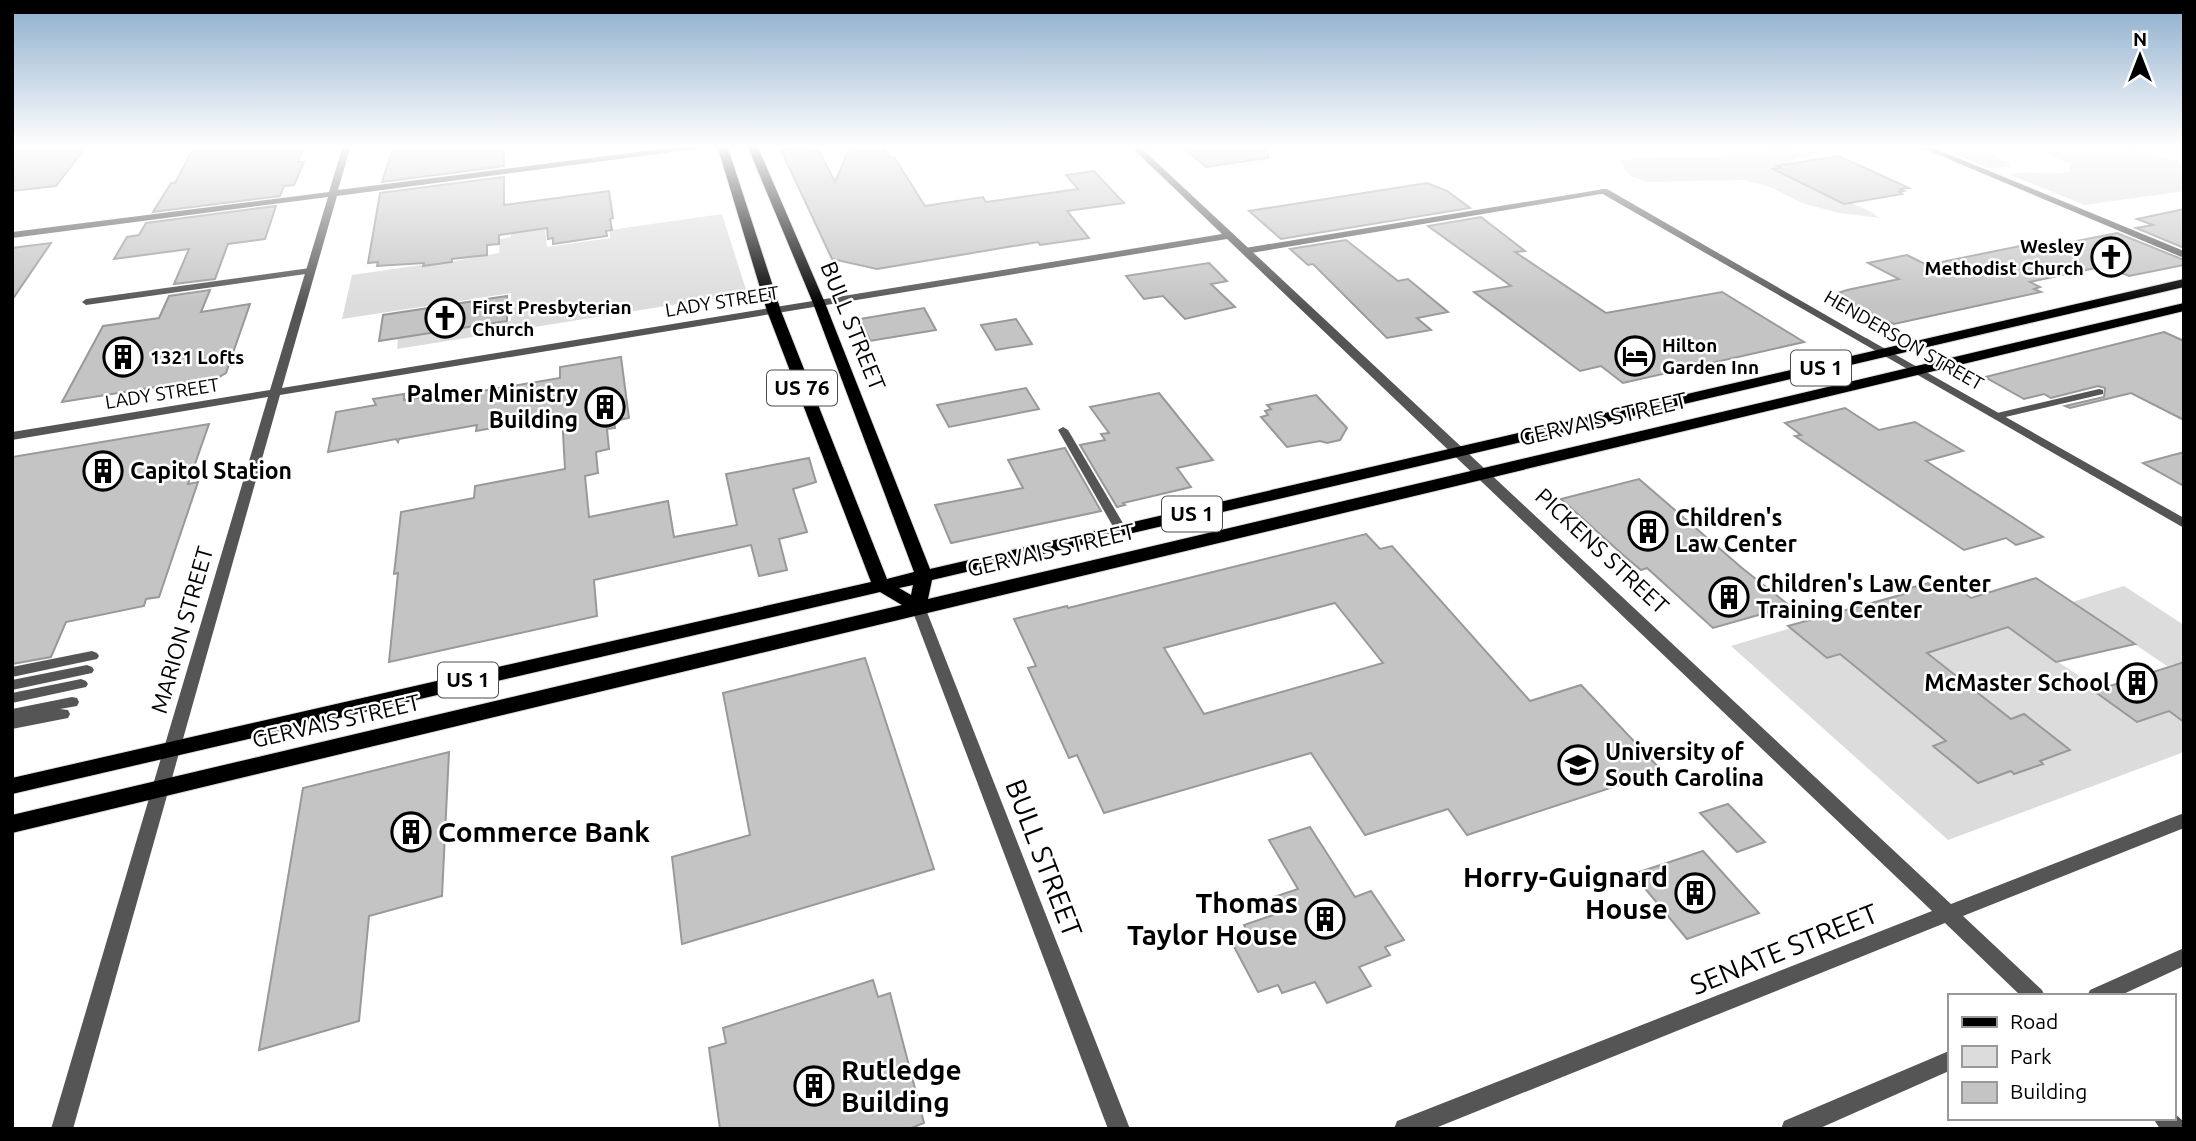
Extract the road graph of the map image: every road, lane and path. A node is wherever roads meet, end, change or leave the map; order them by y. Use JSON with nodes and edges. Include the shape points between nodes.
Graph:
{"nodes":[{"id":1,"x":299,"y":198,"type":"edge"},
{"id":2,"x":331,"y":198,"type":"edge"},
{"id":3,"x":739,"y":198,"type":"edge"},
{"id":4,"x":774,"y":198,"type":"edge"},
{"id":5,"x":1190,"y":198,"type":"edge"},
{"id":6,"x":1561,"y":198,"type":"edge"},
{"id":7,"x":1617,"y":198,"type":"edge"},
{"id":8,"x":2047,"y":198,"type":"edge"},
{"id":9,"x":12,"y":235,"type":"edge"},
{"id":10,"x":1230,"y":236,"type":"junction"},
{"id":11,"x":1245,"y":251,"type":"junction"},
{"id":12,"x":2184,"y":255,"type":"edge"},
{"id":13,"x":310,"y":271,"type":"junction"},
{"id":14,"x":252,"y":279,"type":"junction"},
{"id":15,"x":2184,"y":284,"type":"edge"},
{"id":16,"x":89,"y":297,"type":"joint"},
{"id":17,"x":124,"y":297,"type":"joint"},
{"id":18,"x":818,"y":303,"type":"junction"},
{"id":19,"x":2184,"y":307,"type":"edge"},
{"id":20,"x":774,"y":311,"type":"junction"},
{"id":21,"x":1887,"y":352,"type":"junction"},
{"id":22,"x":1917,"y":370,"type":"junction"},
{"id":23,"x":2089,"y":386,"type":"dead end"},
{"id":24,"x":275,"y":392,"type":"junction"},
{"id":25,"x":2099,"y":392,"type":"dead end"},
{"id":26,"x":1992,"y":414,"type":"junction"},
{"id":27,"x":1063,"y":430,"type":"dead end"},
{"id":28,"x":12,"y":436,"type":"edge"},
{"id":29,"x":1459,"y":453,"type":"junction"},
{"id":30,"x":1481,"y":474,"type":"junction"},
{"id":31,"x":2184,"y":524,"type":"edge"},
{"id":32,"x":1121,"y":530,"type":"junction"},
{"id":33,"x":924,"y":575,"type":"junction"},
{"id":34,"x":881,"y":585,"type":"junction"},
{"id":35,"x":918,"y":607,"type":"junction"},
{"id":36,"x":12,"y":672,"type":"edge"},
{"id":37,"x":12,"y":678,"type":"edge"},
{"id":38,"x":81,"y":682,"type":"junction"},
{"id":39,"x":12,"y":685,"type":"edge"},
{"id":40,"x":12,"y":692,"type":"edge"},
{"id":41,"x":12,"y":698,"type":"edge"},
{"id":42,"x":12,"y":705,"type":"edge"},
{"id":43,"x":12,"y":715,"type":"edge"},
{"id":44,"x":12,"y":724,"type":"edge"},
{"id":45,"x":172,"y":750,"type":"junction"},
{"id":46,"x":12,"y":786,"type":"edge"},
{"id":47,"x":160,"y":789,"type":"junction"},
{"id":48,"x":2184,"y":821,"type":"edge"},
{"id":49,"x":12,"y":824,"type":"edge"},
{"id":50,"x":1948,"y":914,"type":"junction"},
{"id":51,"x":2184,"y":957,"type":"edge"},
{"id":52,"x":2033,"y":994,"type":"edge"},
{"id":53,"x":2101,"y":994,"type":"edge"},
{"id":54,"x":1948,"y":1061,"type":"edge"},
{"id":55,"x":62,"y":1129,"type":"edge"},
{"id":56,"x":1118,"y":1129,"type":"edge"},
{"id":57,"x":1405,"y":1129,"type":"edge"},
{"id":58,"x":1791,"y":1129,"type":"edge"}],
"edges":[{"from":1,"to":9,"type":"street"},
{"from":2,"to":13,"type":"street","name":"MARION STREET"},
{"from":3,"to":20,"type":"main road","number":"US 76"},
{"from":4,"to":18,"type":"main road","name":"BULL STREET","number":"US 76"},
{"from":5,"to":10,"type":"street","name":"PICKENS STREET"},
{"from":6,"to":11,"type":"lane"},
{"from":7,"to":21,"type":"street","name":"HENDERSON STREET"},
{"from":8,"to":12,"type":"street"},
{"from":10,"to":11,"type":"street","name":"PICKENS STREET"},
{"from":10,"to":18,"type":"street","name":"LADY STREET"},
{"from":11,"to":29,"type":"street","name":"PICKENS STREET"},
{"from":13,"to":14,"type":"lane"},
{"from":13,"to":24,"type":"street","name":"MARION STREET"},
{"from":14,"to":16,"type":"lane","via":[[237,277]]},
{"from":14,"to":17,"type":"lane","via":[[167,296]]},
{"from":15,"to":21,"type":"main road","name":"GERVAIS STREET","number":"US 1"},
{"from":16,"to":17,"type":"lane"},
{"from":18,"to":20,"type":"street","name":"LADY STREET"},
{"from":18,"to":33,"type":"main road","name":"BULL STREET","number":"US 76"},
{"from":19,"to":22,"type":"main road","name":"GERVAIS STREET"},
{"from":20,"to":24,"type":"street","name":"LADY STREET"},
{"from":20,"to":34,"type":"main road","number":"US 76"},
{"from":21,"to":22,"type":"street","name":"HENDERSON STREET"},
{"from":21,"to":29,"type":"main road","name":"GERVAIS STREET","number":"US 1"},
{"from":22,"to":26,"type":"street","name":"HENDERSON STREET"},
{"from":22,"to":30,"type":"main road","name":"GERVAIS STREET"},
{"from":23,"to":26,"type":"lane"},
{"from":24,"to":28,"type":"street","name":"LADY STREET"},
{"from":24,"to":45,"type":"street","name":"MARION STREET"},
{"from":25,"to":26,"type":"lane"},
{"from":26,"to":31,"type":"street","name":"HENDERSON STREET"},
{"from":27,"to":32,"type":"lane"},
{"from":29,"to":30,"type":"street","name":"PICKENS STREET"},
{"from":29,"to":32,"type":"main road","name":"GERVAIS STREET","number":"US 1"},
{"from":30,"to":35,"type":"main road","name":"GERVAIS STREET"},
{"from":30,"to":50,"type":"street","name":"PICKENS STREET"},
{"from":32,"to":33,"type":"main road","name":"GERVAIS STREET","number":"US 1"},
{"from":33,"to":34,"type":"main road","name":"GERVAIS STREET","number":"US 1"},
{"from":33,"to":35,"type":"main road"},
{"from":34,"to":35,"type":"main road"},
{"from":34,"to":45,"type":"main road","name":"GERVAIS STREET","number":"US 1"},
{"from":35,"to":47,"type":"main road","name":"GERVAIS STREET"},
{"from":35,"to":56,"type":"street","name":"BULL STREET"},
{"from":36,"to":38,"type":"lane"},
{"from":37,"to":38,"type":"lane"},
{"from":38,"to":39,"type":"lane"},
{"from":38,"to":40,"type":"lane"},
{"from":38,"to":41,"type":"lane"},
{"from":38,"to":42,"type":"lane"},
{"from":38,"to":43,"type":"lane"},
{"from":38,"to":44,"type":"lane"},
{"from":45,"to":46,"type":"main road","name":"GERVAIS STREET","number":"US 1"},
{"from":45,"to":47,"type":"street","name":"MARION STREET"},
{"from":47,"to":49,"type":"main road","name":"GERVAIS STREET"},
{"from":47,"to":55,"type":"street","name":"MARION STREET"},
{"from":48,"to":50,"type":"street","name":"SENATE STREET"},
{"from":50,"to":52,"type":"street","name":"PICKENS STREET"},
{"from":50,"to":57,"type":"street","name":"SENATE STREET"},
{"from":51,"to":53,"type":"street"},
{"from":54,"to":58,"type":"street"}]}
